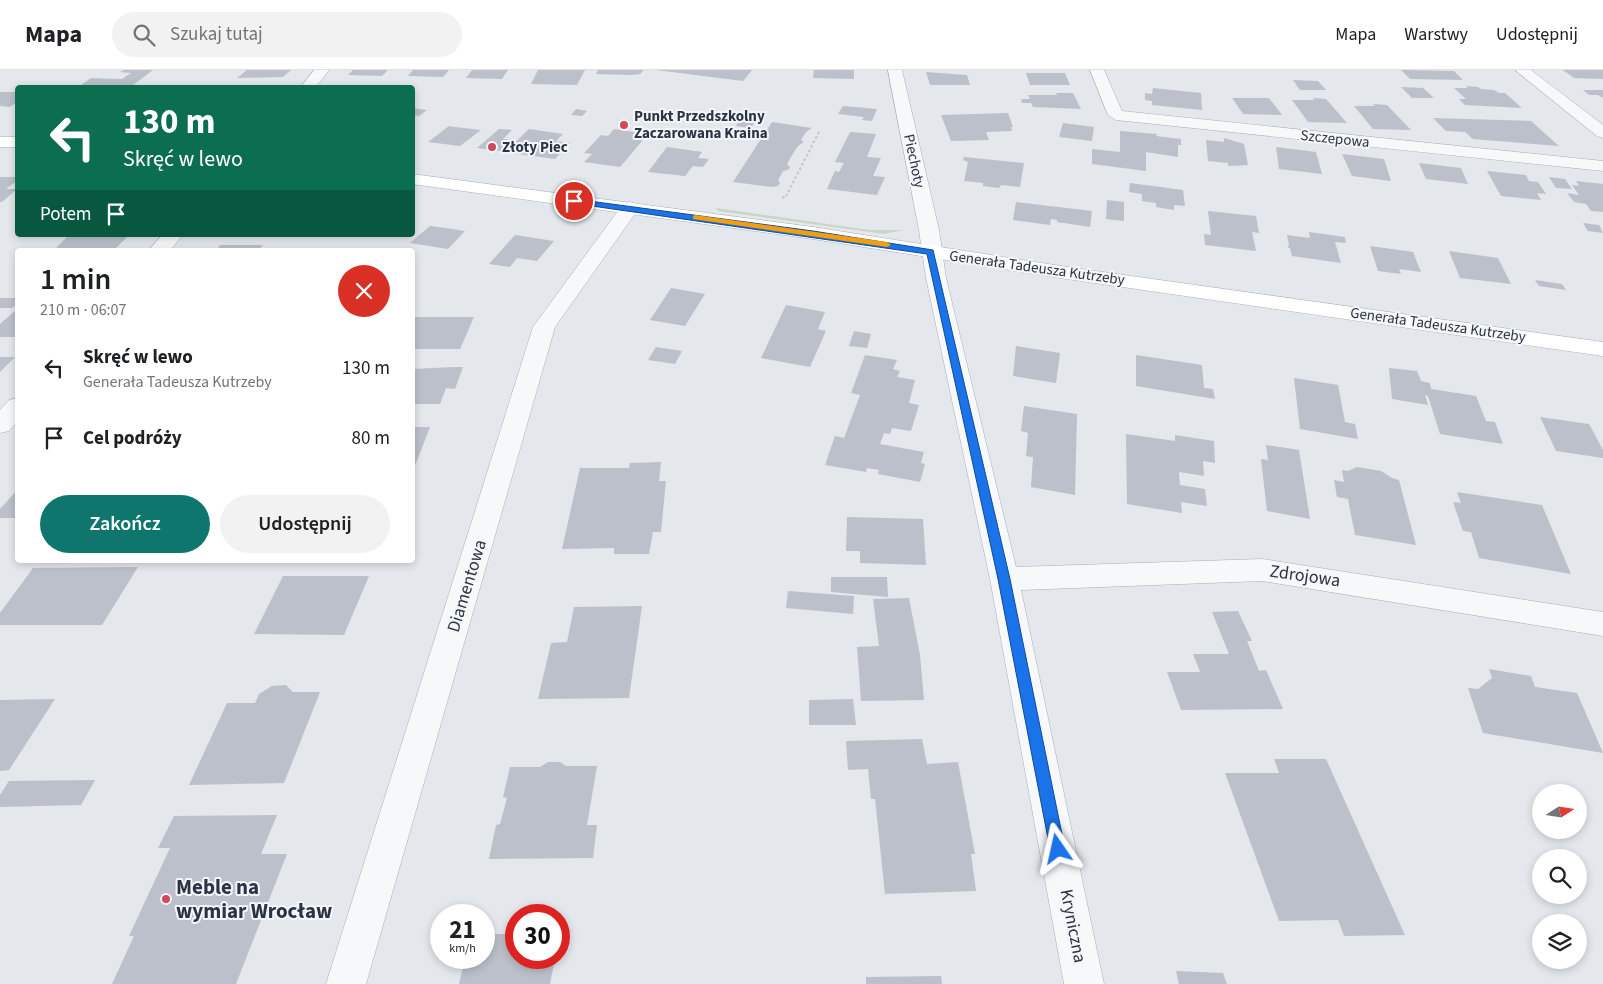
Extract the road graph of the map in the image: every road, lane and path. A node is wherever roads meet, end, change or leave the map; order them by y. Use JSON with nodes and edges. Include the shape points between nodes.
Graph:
{"nodes":[{"id":1,"x":322,"y":70,"type":"edge"},
{"id":2,"x":894,"y":70,"type":"edge"},
{"id":3,"x":1097,"y":70,"type":"edge"},
{"id":4,"x":1522,"y":70,"type":"edge"},
{"id":5,"x":310,"y":85,"type":"edge"},
{"id":6,"x":820,"y":130,"type":"dead end"},
{"id":7,"x":1603,"y":133,"type":"edge"},
{"id":8,"x":0,"y":142,"type":"edge"},
{"id":9,"x":15,"y":142,"type":"edge"},
{"id":10,"x":1603,"y":166,"type":"edge"},
{"id":11,"x":415,"y":179,"type":"edge"},
{"id":12,"x":776,"y":196,"type":"dead end"},
{"id":13,"x":630,"y":208,"type":"junction"},
{"id":14,"x":171,"y":237,"type":"edge"},
{"id":15,"x":161,"y":248,"type":"edge"},
{"id":16,"x":930,"y":252,"type":"junction"},
{"id":17,"x":1603,"y":349,"type":"edge"},
{"id":18,"x":15,"y":409,"type":"edge"},
{"id":19,"x":0,"y":425,"type":"edge"},
{"id":20,"x":1004,"y":579,"type":"junction"},
{"id":21,"x":1603,"y":624,"type":"edge"},
{"id":22,"x":346,"y":984,"type":"edge"},
{"id":23,"x":1084,"y":984,"type":"edge"}],
"edges":[{"from":1,"to":5,"type":"street"},
{"from":2,"to":16,"type":"street","name":"Piechoty"},
{"from":3,"to":10,"type":"street","name":"Szczepowa","via":[[1116,115]]},
{"from":4,"to":7,"type":"street"},
{"from":6,"to":12,"type":"path","via":[[785,198]]},
{"from":8,"to":9,"type":"street"},
{"from":11,"to":13,"type":"street","name":"Generała Tadeusza Kutrzeby"},
{"from":13,"to":16,"type":"street","name":"Generała Tadeusza Kutrzeby"},
{"from":13,"to":22,"type":"street","name":"Diamentowa","via":[[544,327]]},
{"from":14,"to":15,"type":"street"},
{"from":16,"to":17,"type":"street","name":"Generała Tadeusza Kutrzeby"},
{"from":16,"to":20,"type":"street","name":"Kryniczna"},
{"from":18,"to":19,"type":"street"},
{"from":20,"to":21,"type":"street","name":"Zdrojowa","via":[[1262,570]]},
{"from":20,"to":23,"type":"street","name":"Kryniczna"}]}
